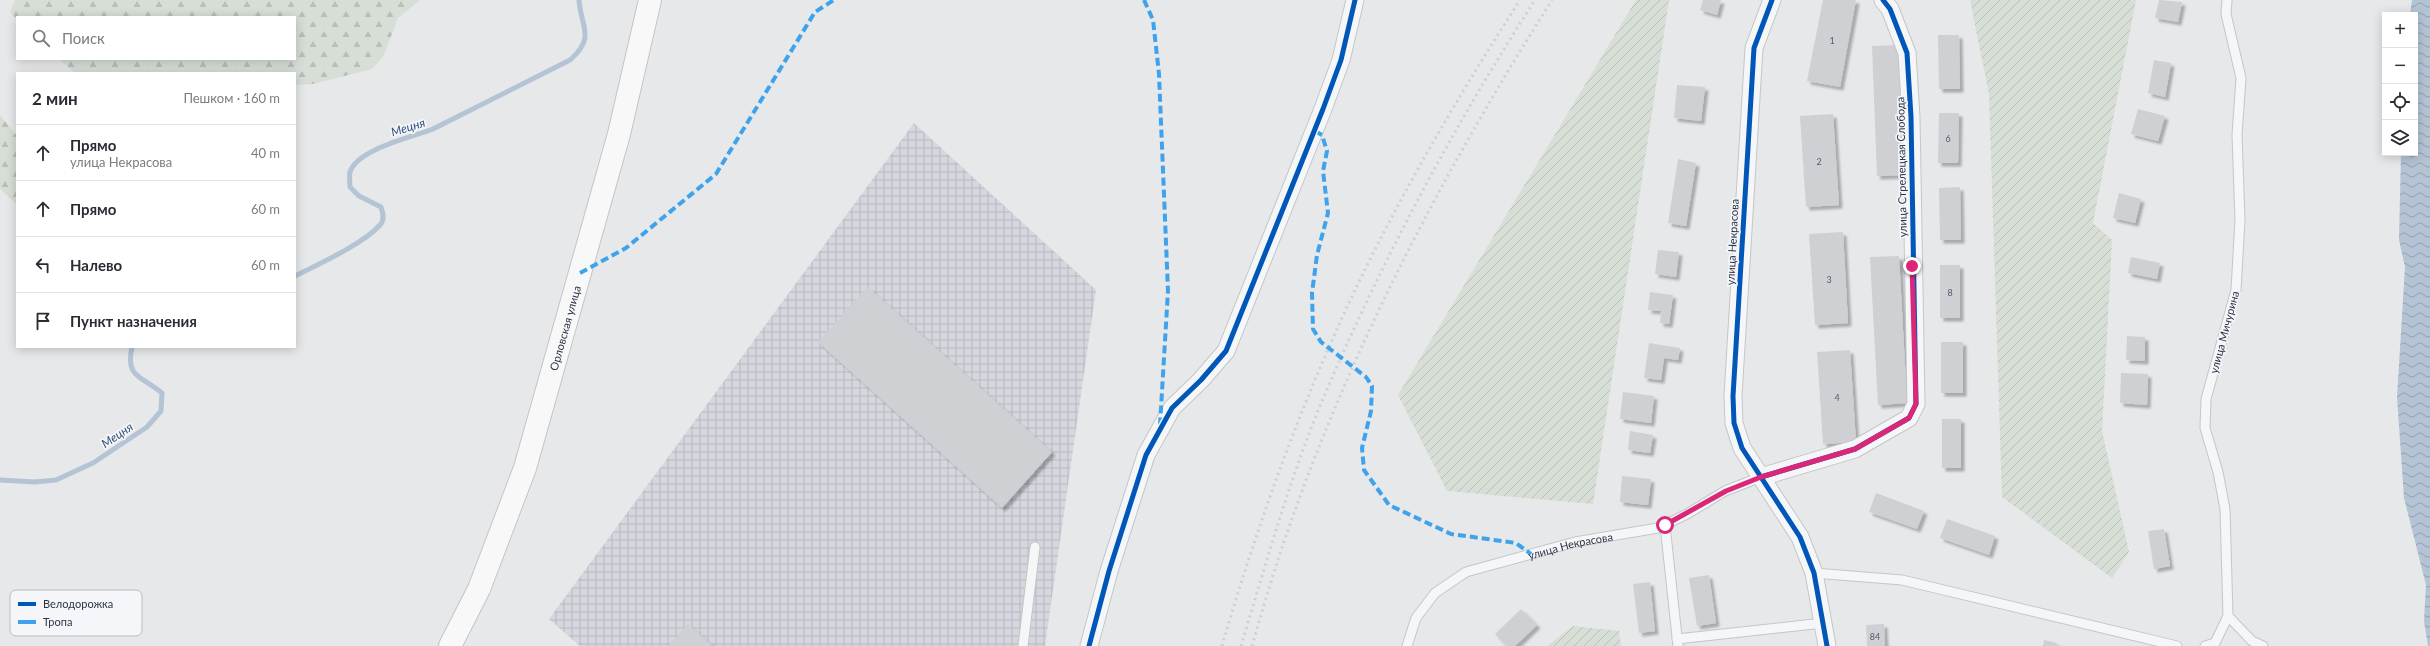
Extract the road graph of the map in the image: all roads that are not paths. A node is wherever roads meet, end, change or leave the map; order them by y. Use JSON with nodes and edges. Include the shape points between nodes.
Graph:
{"nodes":[{"id":1,"x":650,"y":0,"type":"edge"},
{"id":2,"x":1356,"y":0,"type":"edge"},
{"id":3,"x":1772,"y":0,"type":"edge"},
{"id":4,"x":1883,"y":0,"type":"edge"},
{"id":5,"x":2227,"y":0,"type":"edge"},
{"id":6,"x":1763,"y":479,"type":"junction"},
{"id":7,"x":1665,"y":525,"type":"junction"},
{"id":8,"x":1035,"y":547,"type":"dead end"},
{"id":9,"x":1814,"y":573,"type":"junction"},
{"id":10,"x":2228,"y":616,"type":"junction"},
{"id":11,"x":1823,"y":623,"type":"junction"},
{"id":12,"x":1678,"y":643,"type":"edge"},
{"id":13,"x":450,"y":646,"type":"edge"},
{"id":14,"x":1023,"y":646,"type":"edge"},
{"id":15,"x":1089,"y":646,"type":"edge"},
{"id":16,"x":1407,"y":646,"type":"edge"},
{"id":17,"x":1827,"y":646,"type":"edge"},
{"id":18,"x":2177,"y":646,"type":"edge"},
{"id":19,"x":2205,"y":646,"type":"edge"},
{"id":20,"x":2263,"y":646,"type":"edge"}],
"edges":[{"from":1,"to":13,"type":"main road","name":"Орловская улица","via":[[619,134],[525,468],[479,589]]},
{"from":2,"to":15,"type":"street","via":[[1341,60],[1323,109],[1226,351],[1172,408],[1146,455],[1109,571]]},
{"from":3,"to":6,"type":"street","name":"улица Некрасова","via":[[1754,48],[1733,396],[1734,423],[1742,448]]},
{"from":4,"to":6,"type":"street","name":"улица Стрелецкая Слобода","via":[[1890,9],[1907,53],[1911,118],[1916,404],[1909,418],[1855,449]]},
{"from":5,"to":10,"type":"lane","name":"улица Мичурина","via":[[2226,14],[2241,78],[2237,135],[2240,220],[2236,290],[2206,399],[2205,428],[2218,472],[2225,509]]},
{"from":6,"to":7,"type":"lane","name":"улица Некрасова","via":[[1726,491]]},
{"from":6,"to":9,"type":"street","via":[[1800,537]]},
{"from":7,"to":12,"type":"lane"},
{"from":7,"to":16,"type":"lane","name":"улица Некрасова","via":[[1575,542],[1466,572],[1435,593],[1416,618]]},
{"from":8,"to":14,"type":"lane"},
{"from":9,"to":11,"type":"street"},
{"from":9,"to":18,"type":"lane","via":[[1902,580]]},
{"from":10,"to":19,"type":"lane","via":[[2215,643]]},
{"from":10,"to":20,"type":"lane","via":[[2252,641]]},
{"from":11,"to":12,"type":"lane"},
{"from":11,"to":17,"type":"street"}]}
